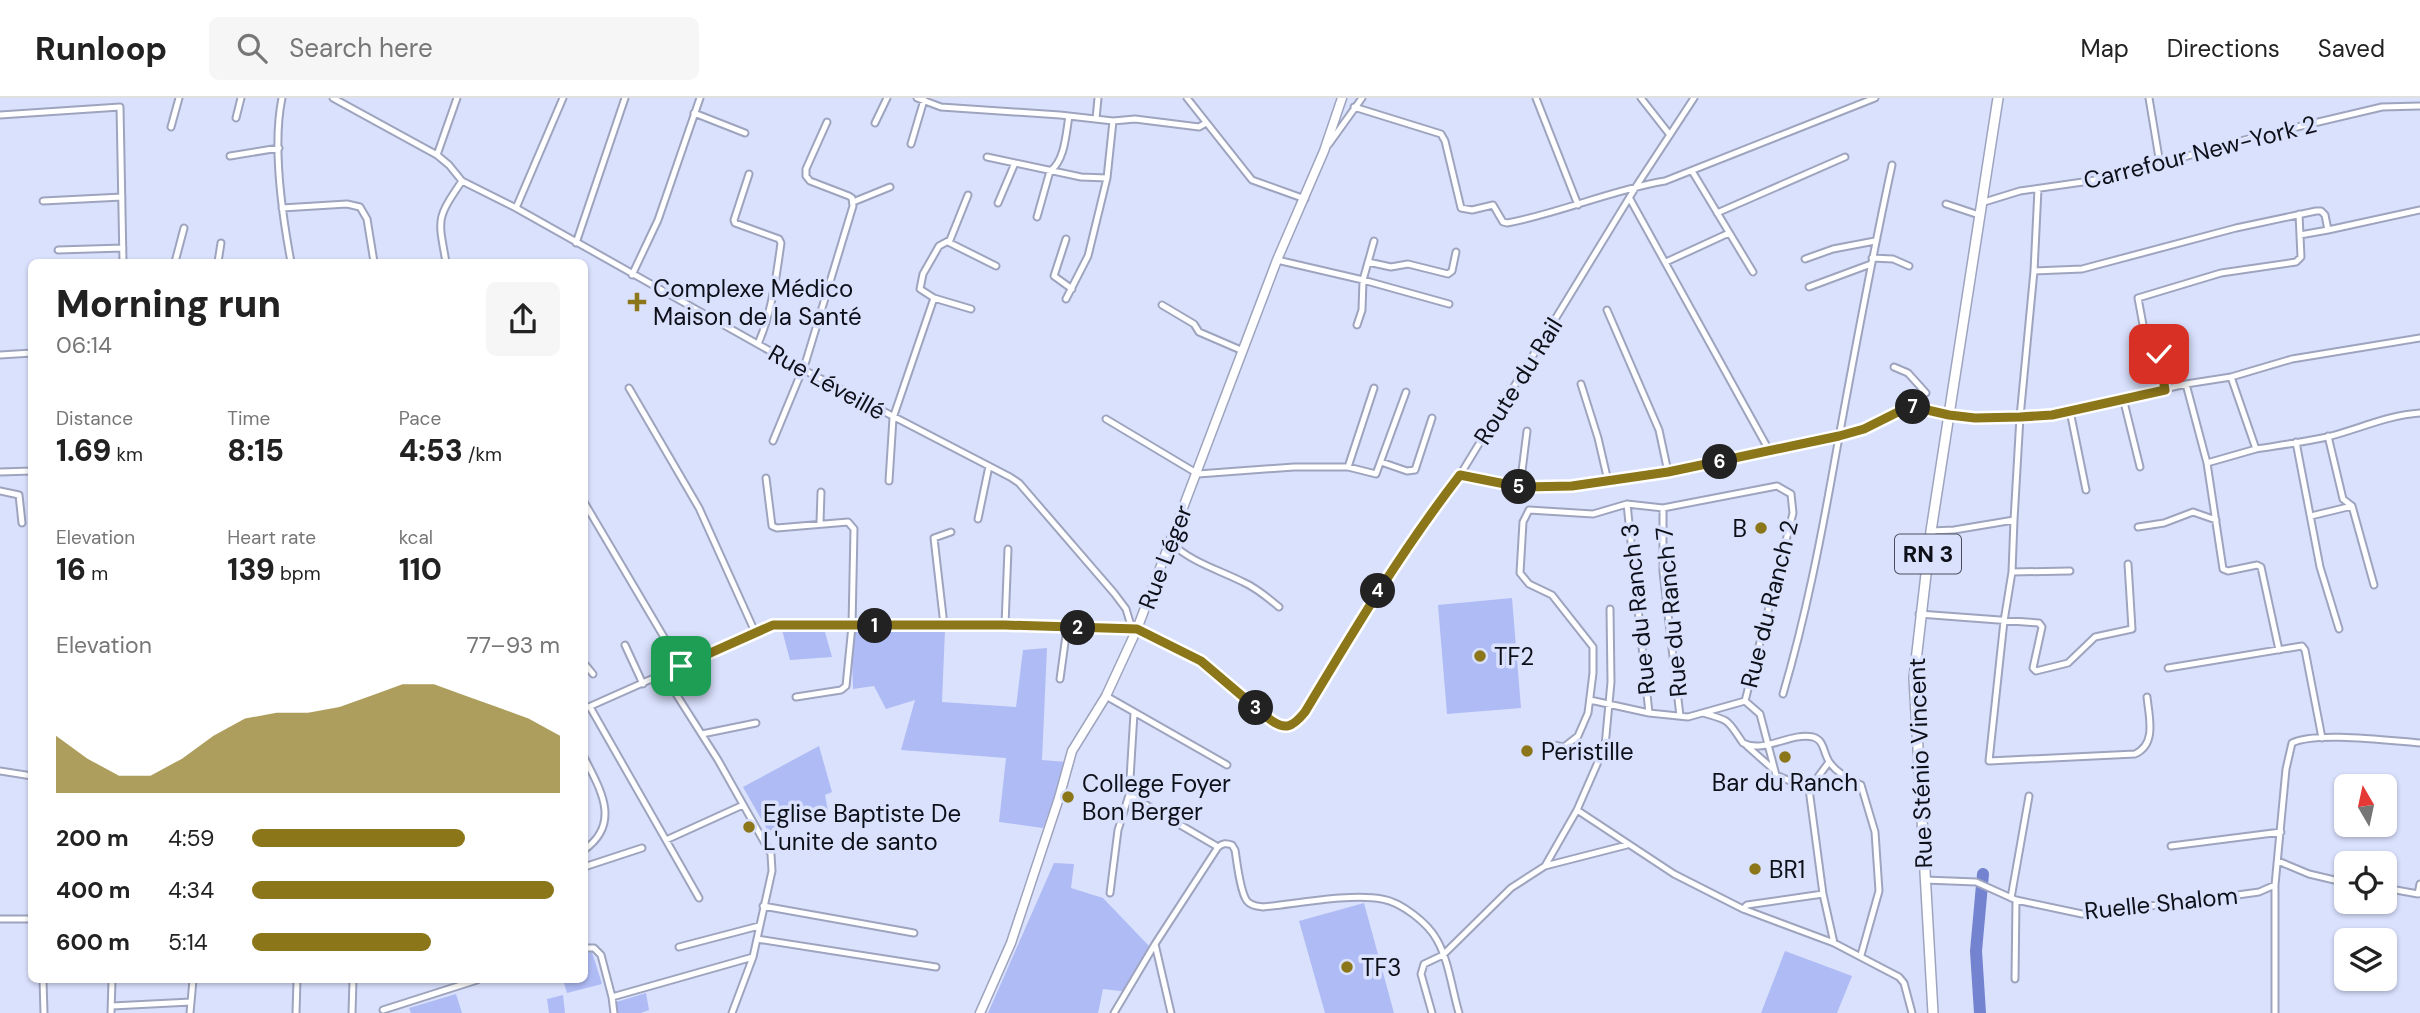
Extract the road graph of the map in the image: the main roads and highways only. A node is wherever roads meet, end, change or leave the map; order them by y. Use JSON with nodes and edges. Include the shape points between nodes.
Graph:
{"nodes":[{"id":1,"x":1998,"y":98,"type":"edge"},
{"id":2,"x":1933,"y":1013,"type":"edge"}],
"edges":[{"from":1,"to":2,"type":"main road","name":"Rue Sténio Vincent","number":"RN 3","via":[[1931,531],[1914,678]]}]}
